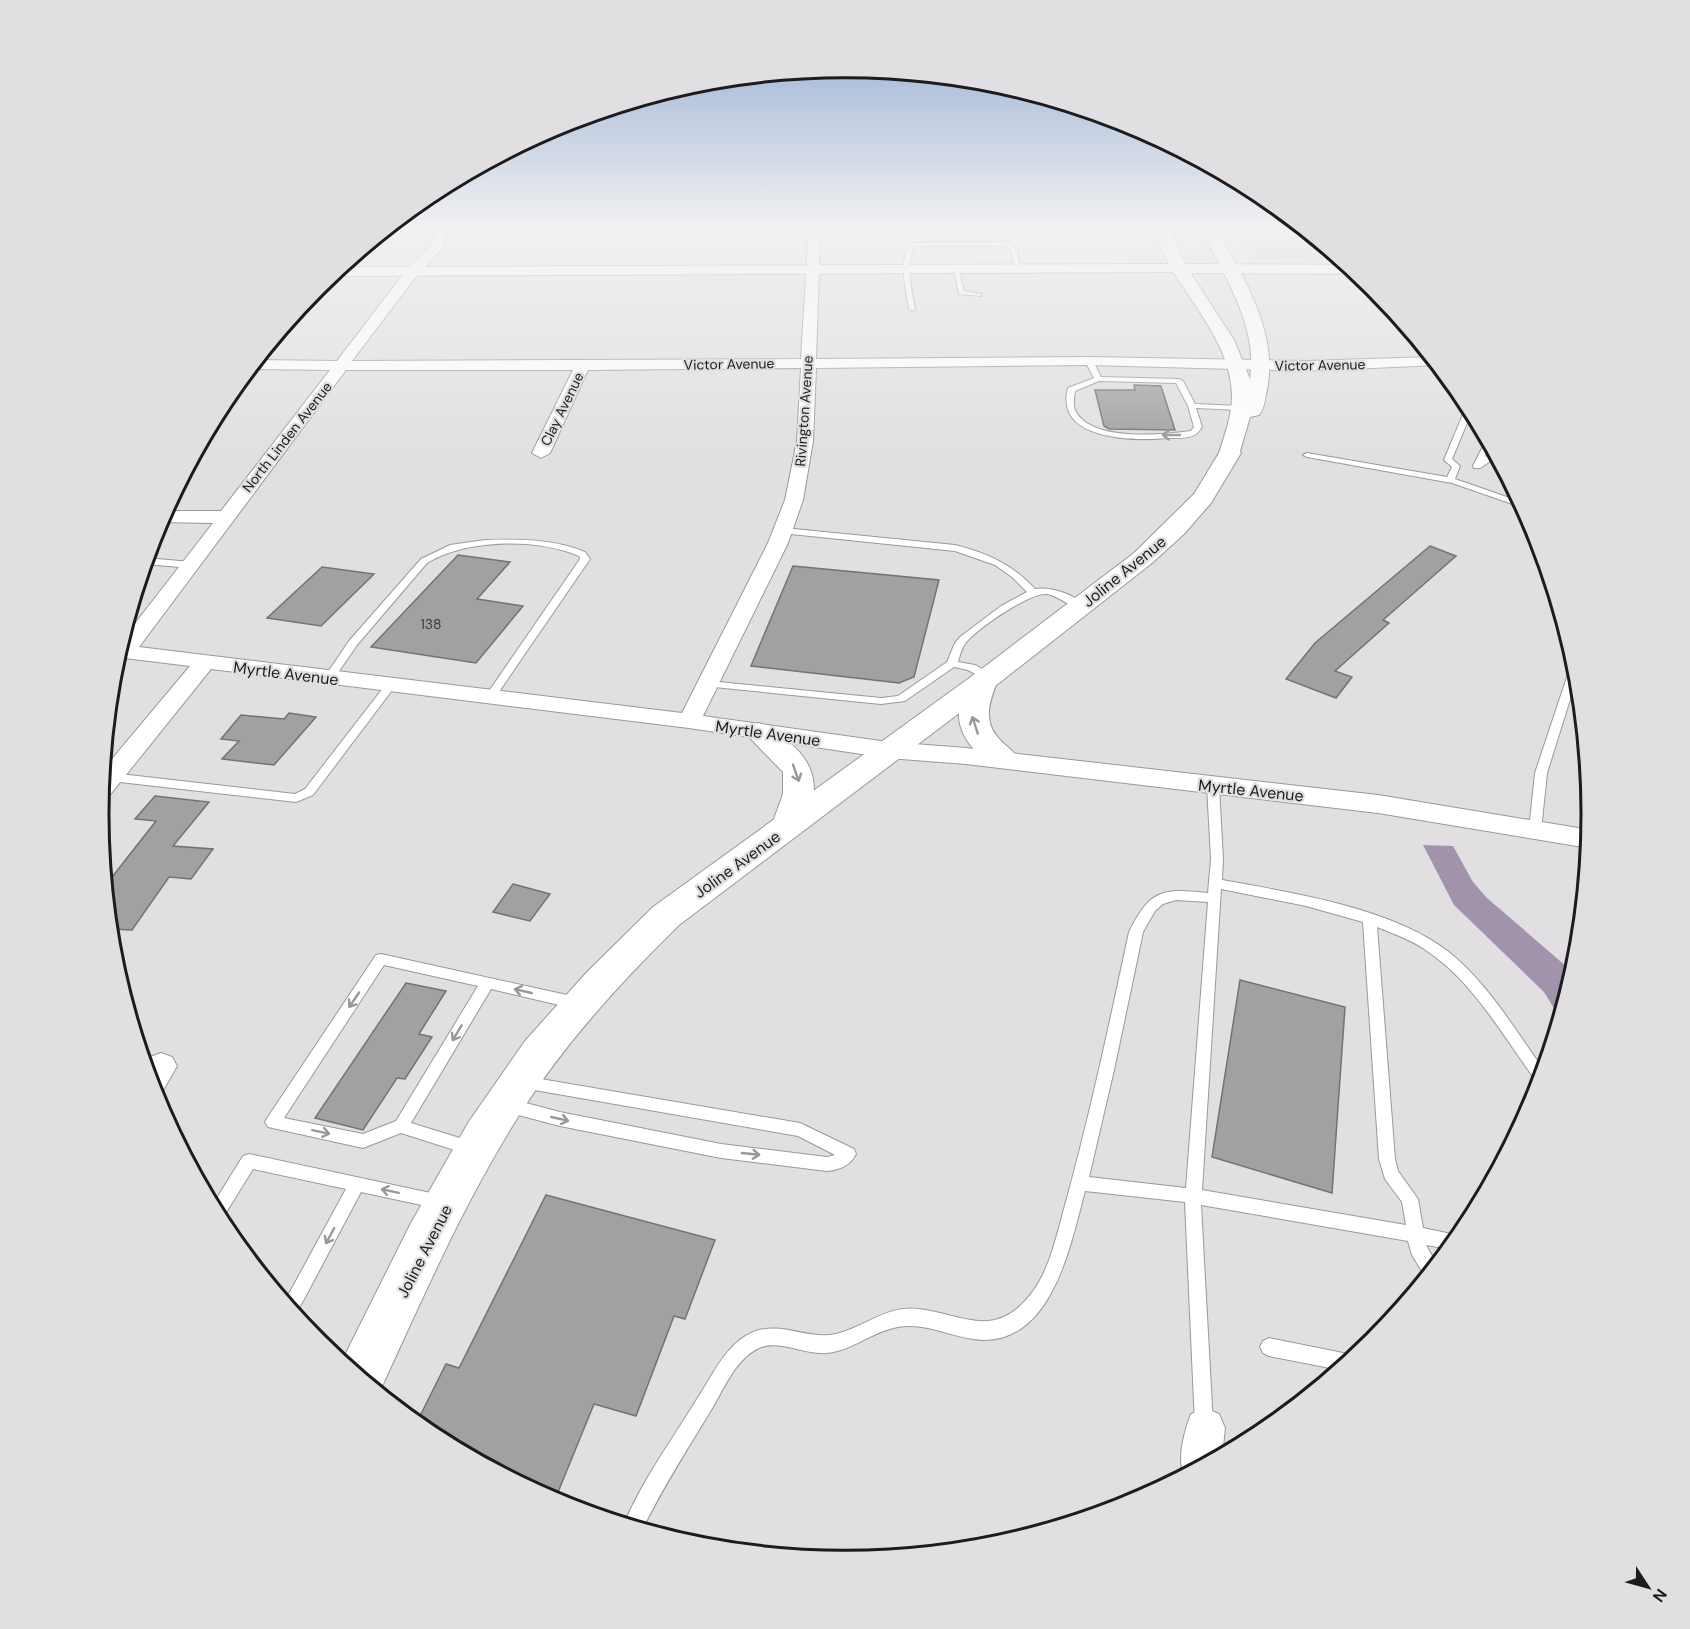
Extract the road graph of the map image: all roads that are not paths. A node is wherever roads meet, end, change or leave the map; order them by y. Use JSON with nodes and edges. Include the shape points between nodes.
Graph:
{"nodes":[{"id":1,"x":391,"y":301,"type":"edge"},
{"id":2,"x":811,"y":301,"type":"edge"},
{"id":3,"x":911,"y":301,"type":"edge"},
{"id":4,"x":1203,"y":301,"type":"edge"},
{"id":5,"x":1243,"y":301,"type":"edge"},
{"id":6,"x":912,"y":309,"type":"dead end"},
{"id":7,"x":1089,"y":361,"type":"junction"},
{"id":8,"x":1233,"y":361,"type":"junction"},
{"id":9,"x":1425,"y":361,"type":"edge"},
{"id":10,"x":1260,"y":362,"type":"junction"},
{"id":11,"x":808,"y":363,"type":"junction"},
{"id":12,"x":343,"y":364,"type":"junction"},
{"id":13,"x":262,"y":365,"type":"edge"},
{"id":14,"x":583,"y":366,"type":"junction"},
{"id":15,"x":1098,"y":379,"type":"junction"},
{"id":16,"x":1192,"y":406,"type":"junction"},
{"id":17,"x":1240,"y":408,"type":"junction"},
{"id":18,"x":1465,"y":418,"type":"edge"},
{"id":19,"x":1484,"y":449,"type":"edge"},
{"id":20,"x":541,"y":453,"type":"dead end"},
{"id":21,"x":1230,"y":453,"type":"junction"},
{"id":22,"x":1307,"y":455,"type":"dead end"},
{"id":23,"x":1489,"y":458,"type":"edge"},
{"id":24,"x":1456,"y":466,"type":"junction"},
{"id":25,"x":1476,"y":468,"type":"junction"},
{"id":26,"x":1450,"y":480,"type":"junction"},
{"id":27,"x":1468,"y":485,"type":"junction"},
{"id":28,"x":1512,"y":503,"type":"edge"},
{"id":29,"x":226,"y":516,"type":"junction"},
{"id":30,"x":172,"y":517,"type":"edge"},
{"id":31,"x":784,"y":531,"type":"junction"},
{"id":32,"x":154,"y":562,"type":"edge"},
{"id":33,"x":191,"y":565,"type":"junction"},
{"id":34,"x":1032,"y":592,"type":"junction"},
{"id":35,"x":1082,"y":606,"type":"junction"},
{"id":36,"x":130,"y":639,"type":"edge"},
{"id":37,"x":127,"y":652,"type":"edge"},
{"id":38,"x":204,"y":663,"type":"junction"},
{"id":39,"x":952,"y":664,"type":"junction"},
{"id":40,"x":329,"y":678,"type":"junction"},
{"id":41,"x":986,"y":679,"type":"junction"},
{"id":42,"x":708,"y":684,"type":"junction"},
{"id":43,"x":1569,"y":685,"type":"edge"},
{"id":44,"x":391,"y":686,"type":"junction"},
{"id":45,"x":490,"y":698,"type":"junction"},
{"id":46,"x":689,"y":722,"type":"junction"},
{"id":47,"x":759,"y":732,"type":"junction"},
{"id":48,"x":888,"y":750,"type":"junction"},
{"id":49,"x":1005,"y":760,"type":"junction"},
{"id":50,"x":110,"y":779,"type":"edge"},
{"id":51,"x":110,"y":784,"type":"edge"},
{"id":52,"x":1213,"y":786,"type":"junction"},
{"id":53,"x":788,"y":827,"type":"junction"},
{"id":54,"x":1535,"y":830,"type":"junction"},
{"id":55,"x":1581,"y":838,"type":"edge"},
{"id":56,"x":1215,"y":890,"type":"junction"},
{"id":57,"x":1370,"y":921,"type":"junction"},
{"id":58,"x":487,"y":983,"type":"junction"},
{"id":59,"x":580,"y":1004,"type":"junction"},
{"id":60,"x":1535,"y":1069,"type":"edge"},
{"id":61,"x":511,"y":1093,"type":"junction"},
{"id":62,"x":400,"y":1126,"type":"junction"},
{"id":63,"x":477,"y":1150,"type":"junction"},
{"id":64,"x":357,"y":1184,"type":"junction"},
{"id":65,"x":1079,"y":1184,"type":"junction"},
{"id":66,"x":1194,"y":1196,"type":"junction"},
{"id":67,"x":448,"y":1204,"type":"junction"},
{"id":68,"x":221,"y":1206,"type":"edge"},
{"id":69,"x":1415,"y":1235,"type":"junction"},
{"id":70,"x":1445,"y":1240,"type":"edge"},
{"id":71,"x":1427,"y":1265,"type":"edge"},
{"id":72,"x":294,"y":1303,"type":"edge"},
{"id":73,"x":1269,"y":1347,"type":"dead end"},
{"id":74,"x":1338,"y":1362,"type":"edge"},
{"id":75,"x":363,"y":1371,"type":"edge"},
{"id":76,"x":1205,"y":1428,"type":"joint"},
{"id":77,"x":1202,"y":1458,"type":"edge"},
{"id":78,"x":636,"y":1521,"type":"edge"}],
"edges":[{"from":1,"to":12,"type":"street","name":"North Linden Avenue"},
{"from":2,"to":11,"type":"street","name":"Rivington Avenue"},
{"from":3,"to":6,"type":"lane"},
{"from":4,"to":8,"type":"main road"},
{"from":5,"to":10,"type":"main road"},
{"from":7,"to":8,"type":"street","name":"Victor Avenue"},
{"from":7,"to":11,"type":"street","name":"Victor Avenue"},
{"from":7,"to":15,"type":"lane"},
{"from":8,"to":10,"type":"street","name":"Victor Avenue"},
{"from":8,"to":17,"type":"main road","via":[[1241,386]]},
{"from":9,"to":10,"type":"street","name":"Victor Avenue"},
{"from":10,"to":21,"type":"main road","name":"Joline Avenue","via":[[1252,412]]},
{"from":11,"to":14,"type":"street","name":"Victor Avenue"},
{"from":11,"to":31,"type":"street","name":"Rivington Avenue","via":[[802,464]]},
{"from":12,"to":13,"type":"street","name":"Victor Avenue"},
{"from":12,"to":14,"type":"street","name":"Victor Avenue"},
{"from":12,"to":29,"type":"street","name":"North Linden Avenue"},
{"from":14,"to":20,"type":"street","name":"Clay Avenue"},
{"from":15,"to":16,"type":"lane","via":[[1179,381]]},
{"from":16,"to":15,"type":"lane","one_way":true,"via":[[1198,427],[1193,433],[1109,435],[1095,431],[1077,421],[1068,400],[1071,390]]},
{"from":16,"to":17,"type":"lane"},
{"from":17,"to":21,"type":"main road"},
{"from":18,"to":24,"type":"lane","via":[[1448,460]]},
{"from":19,"to":25,"type":"lane"},
{"from":21,"to":35,"type":"main road","name":"Joline Avenue","via":[[1203,498],[1175,529]]},
{"from":22,"to":26,"type":"lane"},
{"from":23,"to":25,"type":"lane"},
{"from":24,"to":25,"type":"lane"},
{"from":24,"to":26,"type":"lane"},
{"from":25,"to":27,"type":"lane"},
{"from":26,"to":27,"type":"lane"},
{"from":27,"to":28,"type":"lane"},
{"from":29,"to":30,"type":"street"},
{"from":29,"to":33,"type":"street","name":"North Linden Avenue"},
{"from":31,"to":34,"type":"lane","via":[[977,553],[1015,572]]},
{"from":31,"to":42,"type":"street","name":"Rivington Avenue"},
{"from":32,"to":33,"type":"lane"},
{"from":33,"to":36,"type":"street","name":"North Linden Avenue"},
{"from":34,"to":35,"type":"lane","via":[[1046,591]]},
{"from":34,"to":39,"type":"lane","via":[[964,639]]},
{"from":35,"to":41,"type":"main road","name":"Joline Avenue"},
{"from":37,"to":38,"type":"street","name":"Myrtle Avenue"},
{"from":38,"to":40,"type":"street","name":"Myrtle Avenue"},
{"from":38,"to":50,"type":"street"},
{"from":39,"to":41,"type":"lane","via":[[971,667]]},
{"from":39,"to":42,"type":"lane","via":[[901,699],[882,701]]},
{"from":40,"to":44,"type":"street","name":"Myrtle Avenue"},
{"from":40,"to":45,"type":"lane","via":[[364,630],[424,561],[437,552],[492,542],[541,544],[582,554],[585,559],[573,578]]},
{"from":41,"to":48,"type":"main road","name":"Joline Avenue"},
{"from":49,"to":41,"type":"street","one_way":true,"via":[[984,743],[971,712]]},
{"from":42,"to":46,"type":"street","name":"Rivington Avenue"},
{"from":43,"to":54,"type":"lane","via":[[1541,773]]},
{"from":44,"to":45,"type":"street","name":"Myrtle Avenue"},
{"from":44,"to":51,"type":"lane","via":[[309,792],[296,798]]},
{"from":45,"to":46,"type":"street","name":"Myrtle Avenue"},
{"from":46,"to":47,"type":"street","name":"Myrtle Avenue"},
{"from":47,"to":48,"type":"street","name":"Myrtle Avenue"},
{"from":47,"to":53,"type":"street","one_way":true,"via":[[791,760],[800,781],[800,795]]},
{"from":48,"to":49,"type":"street","name":"Myrtle Avenue"},
{"from":48,"to":53,"type":"main road","name":"Joline Avenue"},
{"from":49,"to":52,"type":"street","name":"Myrtle Avenue"},
{"from":52,"to":54,"type":"street","name":"Myrtle Avenue","via":[[1412,809]]},
{"from":52,"to":56,"type":"lane"},
{"from":53,"to":59,"type":"main road","name":"Joline Avenue","via":[[666,916]]},
{"from":54,"to":55,"type":"street"},
{"from":56,"to":57,"type":"lane","via":[[1305,901]]},
{"from":56,"to":65,"type":"lane","via":[[1164,896],[1144,913],[1136,932]]},
{"from":56,"to":66,"type":"lane"},
{"from":57,"to":60,"type":"lane","via":[[1420,940],[1452,962]]},
{"from":57,"to":69,"type":"lane","via":[[1387,1159],[1391,1174],[1410,1199]]},
{"from":59,"to":58,"type":"lane","one_way":true},
{"from":58,"to":62,"type":"lane","one_way":true},
{"from":58,"to":62,"type":"lane","one_way":true,"via":[[381,959],[273,1122],[363,1141]]},
{"from":59,"to":61,"type":"main road","name":"Joline Avenue"},
{"from":61,"to":61,"type":"lane","one_way":true,"via":[[560,1119],[721,1151],[827,1164],[837,1163],[848,1154],[800,1130]]},
{"from":61,"to":63,"type":"main road","name":"Joline Avenue"},
{"from":62,"to":63,"type":"lane"},
{"from":63,"to":67,"type":"main road","name":"Joline Avenue"},
{"from":67,"to":64,"type":"lane","one_way":true},
{"from":64,"to":68,"type":"lane","via":[[249,1161]]},
{"from":64,"to":72,"type":"lane","one_way":true},
{"from":65,"to":66,"type":"lane"},
{"from":65,"to":78,"type":"lane","via":[[1044,1290],[1015,1324],[977,1331],[899,1318],[830,1344],[762,1336],[727,1366],[648,1494]]},
{"from":66,"to":69,"type":"lane"},
{"from":66,"to":76,"type":"lane"},
{"from":67,"to":75,"type":"main road","name":"Joline Avenue"},
{"from":69,"to":70,"type":"lane"},
{"from":69,"to":71,"type":"lane"},
{"from":73,"to":74,"type":"lane"},
{"from":76,"to":77,"type":"street"}]}
